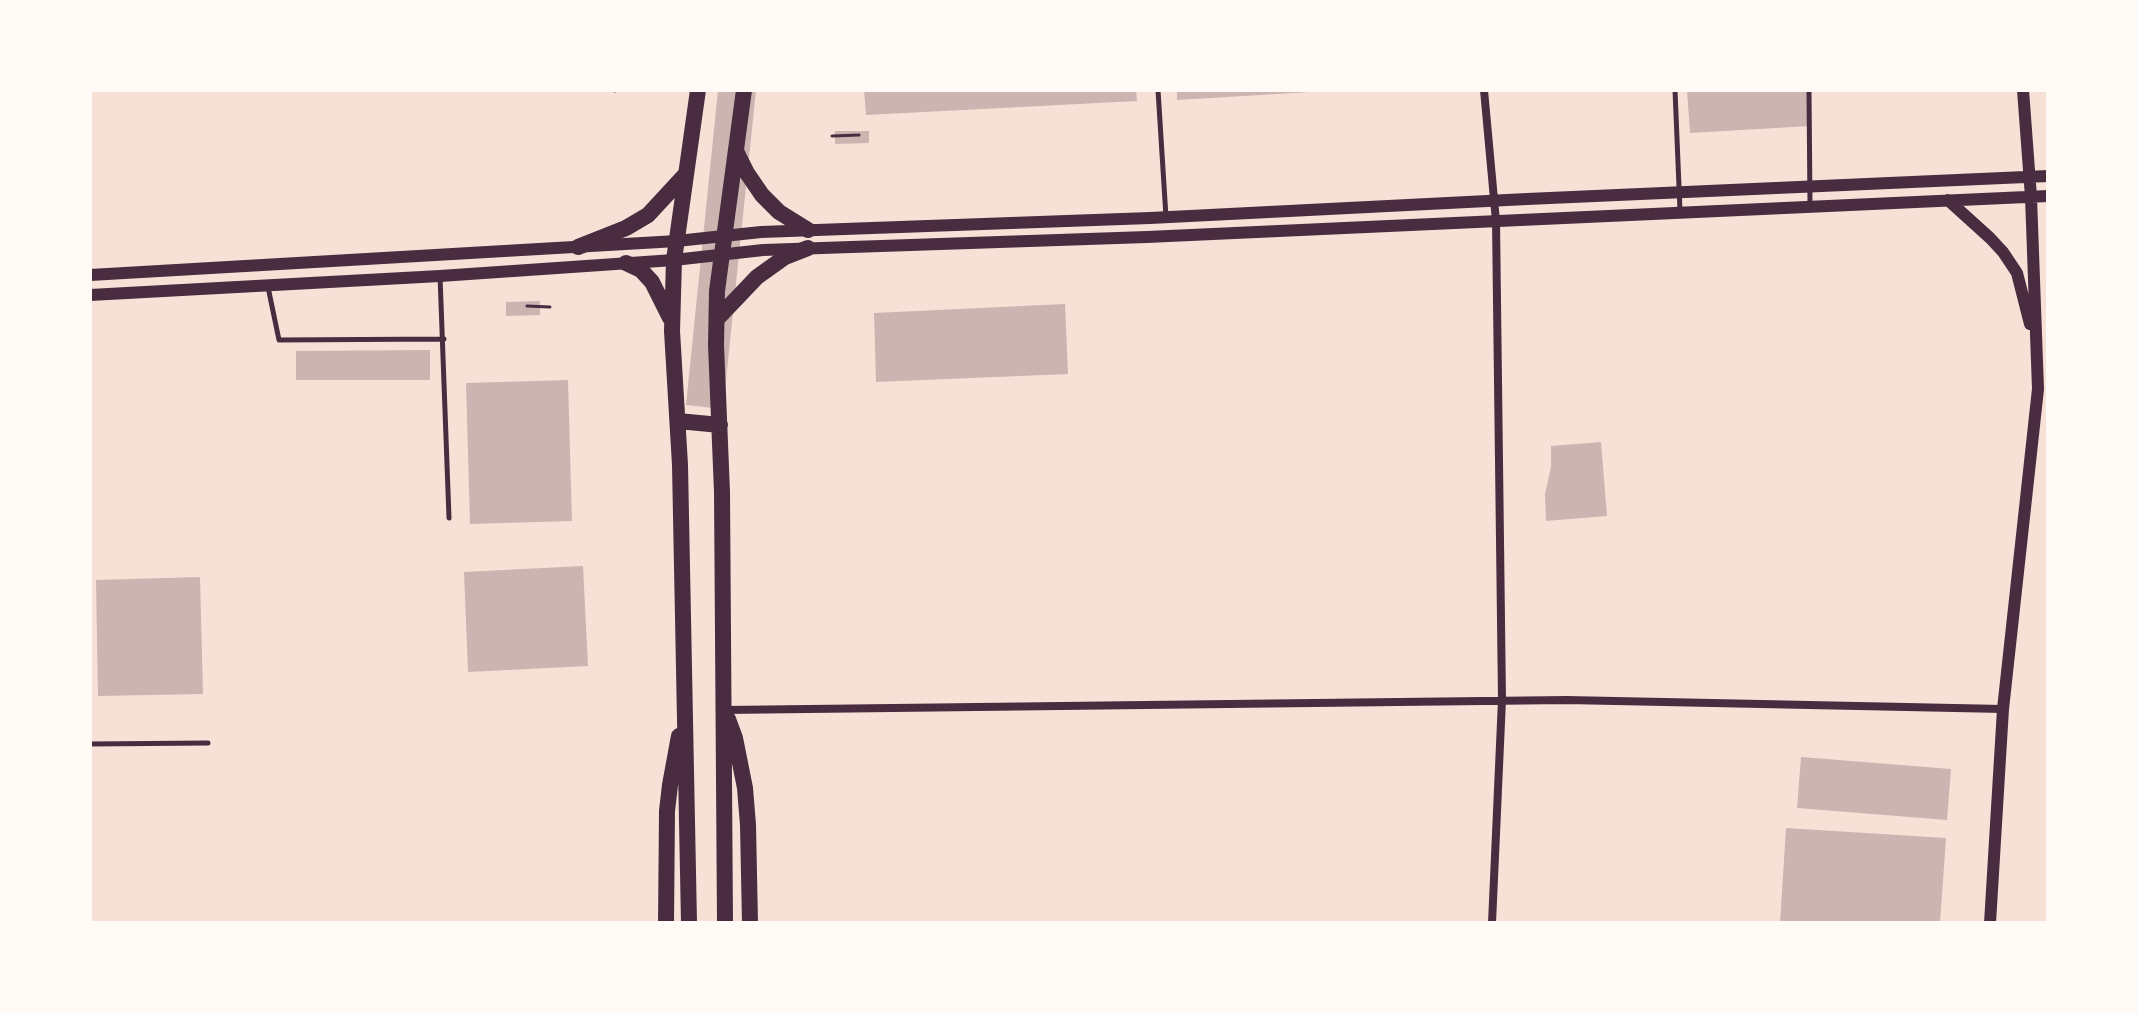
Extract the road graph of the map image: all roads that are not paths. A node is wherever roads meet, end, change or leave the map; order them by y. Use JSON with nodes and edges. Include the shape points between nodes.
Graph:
{"nodes":[{"id":1,"x":698,"y":90,"type":"edge"},
{"id":2,"x":744,"y":90,"type":"edge"},
{"id":3,"x":1158,"y":90,"type":"edge"},
{"id":4,"x":1484,"y":90,"type":"edge"},
{"id":5,"x":1675,"y":90,"type":"edge"},
{"id":6,"x":1809,"y":90,"type":"edge"},
{"id":7,"x":2023,"y":90,"type":"edge"},
{"id":8,"x":736,"y":151,"type":"junction"},
{"id":9,"x":686,"y":174,"type":"junction"},
{"id":10,"x":2048,"y":176,"type":"edge"},
{"id":11,"x":2030,"y":178,"type":"junction"},
{"id":12,"x":1809,"y":186,"type":"junction"},
{"id":13,"x":1680,"y":192,"type":"junction"},
{"id":14,"x":2048,"y":196,"type":"edge"},
{"id":15,"x":2031,"y":197,"type":"junction"},
{"id":16,"x":1496,"y":200,"type":"junction"},
{"id":17,"x":1948,"y":200,"type":"junction"},
{"id":18,"x":1363,"y":207,"type":"junction"},
{"id":19,"x":1810,"y":207,"type":"junction"},
{"id":20,"x":1680,"y":212,"type":"junction"},
{"id":21,"x":1166,"y":217,"type":"junction"},
{"id":22,"x":1496,"y":221,"type":"junction"},
{"id":23,"x":1364,"y":227,"type":"junction"},
{"id":24,"x":808,"y":230,"type":"junction"},
{"id":25,"x":725,"y":235,"type":"junction"},
{"id":26,"x":677,"y":241,"type":"junction"},
{"id":27,"x":578,"y":247,"type":"junction"},
{"id":28,"x":808,"y":248,"type":"junction"},
{"id":29,"x":722,"y":254,"type":"junction"},
{"id":30,"x":674,"y":260,"type":"junction"},
{"id":31,"x":626,"y":263,"type":"junction"},
{"id":32,"x":90,"y":275,"type":"edge"},
{"id":33,"x":440,"y":276,"type":"junction"},
{"id":34,"x":268,"y":285,"type":"junction"},
{"id":35,"x":90,"y":295,"type":"edge"},
{"id":36,"x":717,"y":319,"type":"junction"},
{"id":37,"x":672,"y":323,"type":"junction"},
{"id":38,"x":444,"y":339,"type":"junction"},
{"id":39,"x":2037,"y":350,"type":"junction"},
{"id":40,"x":2043,"y":389,"type":"edge"},
{"id":41,"x":678,"y":421,"type":"junction"},
{"id":42,"x":720,"y":425,"type":"junction"},
{"id":43,"x":449,"y":518,"type":"dead end"},
{"id":44,"x":1502,"y":700,"type":"junction"},
{"id":45,"x":2003,"y":709,"type":"junction"},
{"id":46,"x":724,"y":710,"type":"junction"},
{"id":47,"x":685,"y":711,"type":"junction"},
{"id":48,"x":208,"y":743,"type":"dead end"},
{"id":49,"x":90,"y":744,"type":"edge"},
{"id":50,"x":666,"y":923,"type":"edge"},
{"id":51,"x":689,"y":923,"type":"edge"},
{"id":52,"x":725,"y":923,"type":"edge"},
{"id":53,"x":750,"y":923,"type":"edge"},
{"id":54,"x":1492,"y":923,"type":"edge"},
{"id":55,"x":1990,"y":923,"type":"edge"}],
"edges":[{"from":1,"to":9,"type":"main road"},
{"from":2,"to":8,"type":"main road"},
{"from":3,"to":21,"type":"lane"},
{"from":4,"to":16,"type":"street"},
{"from":5,"to":13,"type":"lane"},
{"from":6,"to":12,"type":"lane"},
{"from":7,"to":11,"type":"street"},
{"from":8,"to":24,"type":"main road","via":[[762,195]]},
{"from":8,"to":25,"type":"main road"},
{"from":9,"to":26,"type":"main road"},
{"from":9,"to":27,"type":"main road","via":[[648,215]]},
{"from":10,"to":11,"type":"street"},
{"from":11,"to":12,"type":"street"},
{"from":11,"to":15,"type":"street"},
{"from":12,"to":13,"type":"street"},
{"from":12,"to":19,"type":"lane"},
{"from":13,"to":16,"type":"street"},
{"from":13,"to":20,"type":"lane"},
{"from":14,"to":15,"type":"street"},
{"from":15,"to":17,"type":"street"},
{"from":15,"to":39,"type":"street"},
{"from":16,"to":18,"type":"street"},
{"from":16,"to":22,"type":"street"},
{"from":17,"to":19,"type":"street"},
{"from":17,"to":39,"type":"street","via":[[1997,245],[2017,273]]},
{"from":18,"to":21,"type":"street"},
{"from":18,"to":23,"type":"street"},
{"from":19,"to":20,"type":"street"},
{"from":20,"to":22,"type":"street"},
{"from":21,"to":24,"type":"street"},
{"from":22,"to":23,"type":"street"},
{"from":22,"to":44,"type":"street"},
{"from":23,"to":28,"type":"street"},
{"from":24,"to":25,"type":"street"},
{"from":25,"to":26,"type":"street"},
{"from":25,"to":29,"type":"main road"},
{"from":26,"to":27,"type":"street"},
{"from":26,"to":30,"type":"main road"},
{"from":27,"to":32,"type":"street"},
{"from":28,"to":29,"type":"street"},
{"from":28,"to":36,"type":"main road","via":[[768,268]]},
{"from":29,"to":30,"type":"street"},
{"from":29,"to":36,"type":"main road"},
{"from":30,"to":31,"type":"street"},
{"from":30,"to":37,"type":"main road"},
{"from":31,"to":33,"type":"street"},
{"from":31,"to":37,"type":"main road","via":[[652,282]]},
{"from":33,"to":34,"type":"street"},
{"from":33,"to":38,"type":"lane"},
{"from":34,"to":35,"type":"street"},
{"from":34,"to":38,"type":"lane","via":[[279,340]]},
{"from":36,"to":42,"type":"main road"},
{"from":37,"to":41,"type":"main road"},
{"from":38,"to":43,"type":"lane"},
{"from":39,"to":40,"type":"street"},
{"from":40,"to":45,"type":"street"},
{"from":41,"to":42,"type":"main road"},
{"from":41,"to":47,"type":"main road"},
{"from":42,"to":46,"type":"main road"},
{"from":44,"to":45,"type":"street"},
{"from":44,"to":46,"type":"street"},
{"from":44,"to":54,"type":"street"},
{"from":45,"to":55,"type":"street"},
{"from":46,"to":52,"type":"main road"},
{"from":46,"to":53,"type":"main road","via":[[745,788]]},
{"from":47,"to":50,"type":"main road","via":[[667,811]]},
{"from":47,"to":51,"type":"main road"},
{"from":48,"to":49,"type":"lane"}]}
